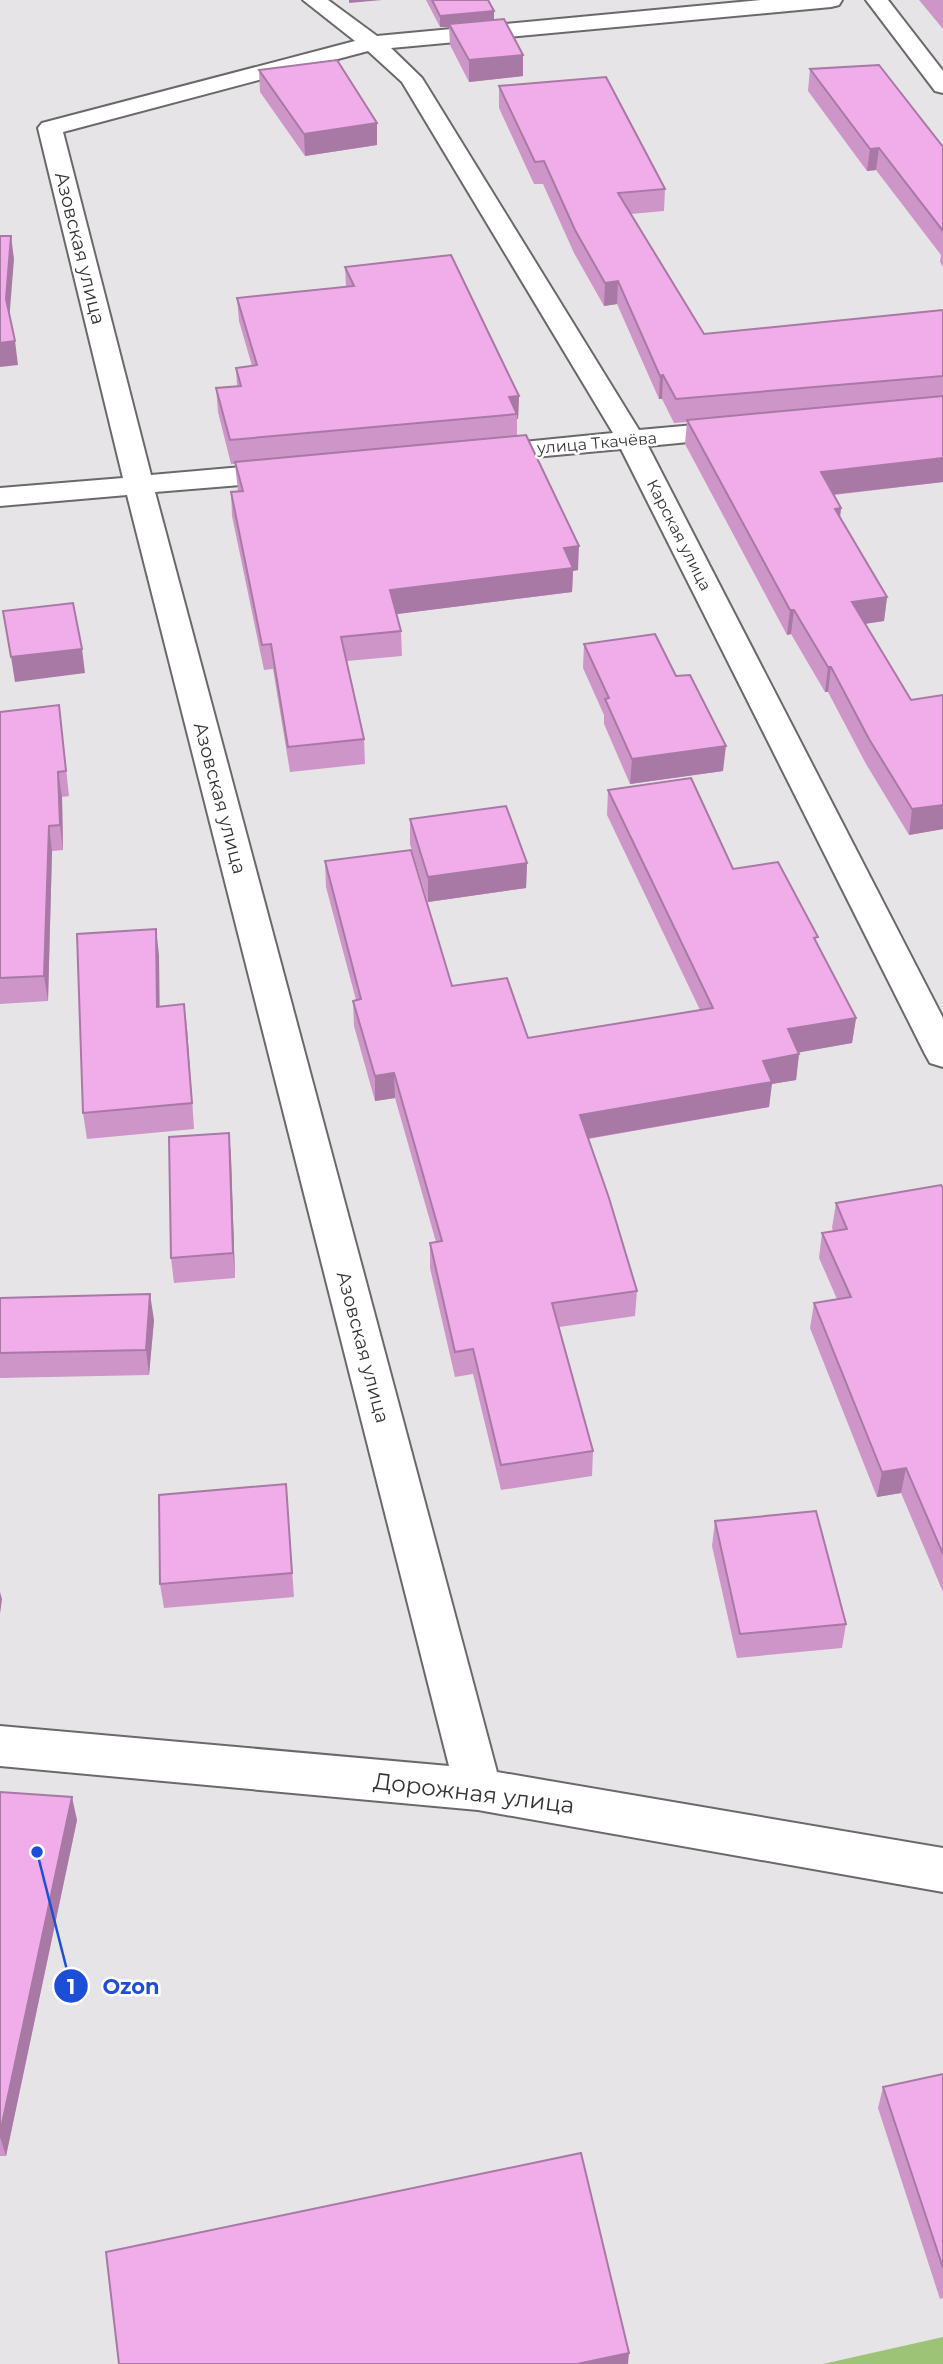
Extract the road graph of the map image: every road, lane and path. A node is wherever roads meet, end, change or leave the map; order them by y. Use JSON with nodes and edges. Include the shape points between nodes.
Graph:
{"nodes":[{"id":1,"x":314,"y":0,"type":"edge"},
{"id":2,"x":831,"y":0,"type":"edge"},
{"id":3,"x":877,"y":0,"type":"edge"},
{"id":4,"x":372,"y":43,"type":"junction"},
{"id":5,"x":943,"y":86,"type":"edge"},
{"id":6,"x":767,"y":427,"type":"edge"},
{"id":7,"x":631,"y":440,"type":"junction"},
{"id":8,"x":453,"y":457,"type":"edge"},
{"id":9,"x":317,"y":469,"type":"edge"},
{"id":10,"x":139,"y":486,"type":"junction"},
{"id":11,"x":0,"y":497,"type":"edge"},
{"id":12,"x":943,"y":1054,"type":"edge"},
{"id":13,"x":0,"y":1746,"type":"edge"},
{"id":14,"x":478,"y":1789,"type":"junction"},
{"id":15,"x":943,"y":1870,"type":"edge"}],
"edges":[{"from":1,"to":4,"type":"street","name":"Карская улица"},
{"from":2,"to":4,"type":"street"},
{"from":3,"to":5,"type":"street"},
{"from":4,"to":7,"type":"street","name":"Карская улица","via":[[411,78]]},
{"from":4,"to":10,"type":"street","name":"Азовская улица","via":[[50,128]]},
{"from":6,"to":7,"type":"street","name":"улица Ткачёва"},
{"from":7,"to":8,"type":"street","name":"улица Ткачёва"},
{"from":7,"to":12,"type":"street","name":"Карская улица"},
{"from":9,"to":10,"type":"street"},
{"from":10,"to":11,"type":"street"},
{"from":10,"to":14,"type":"street","name":"Азовская улица"},
{"from":13,"to":14,"type":"street","name":"Дорожная улица"},
{"from":14,"to":15,"type":"street","name":"Дорожная улица"}]}
